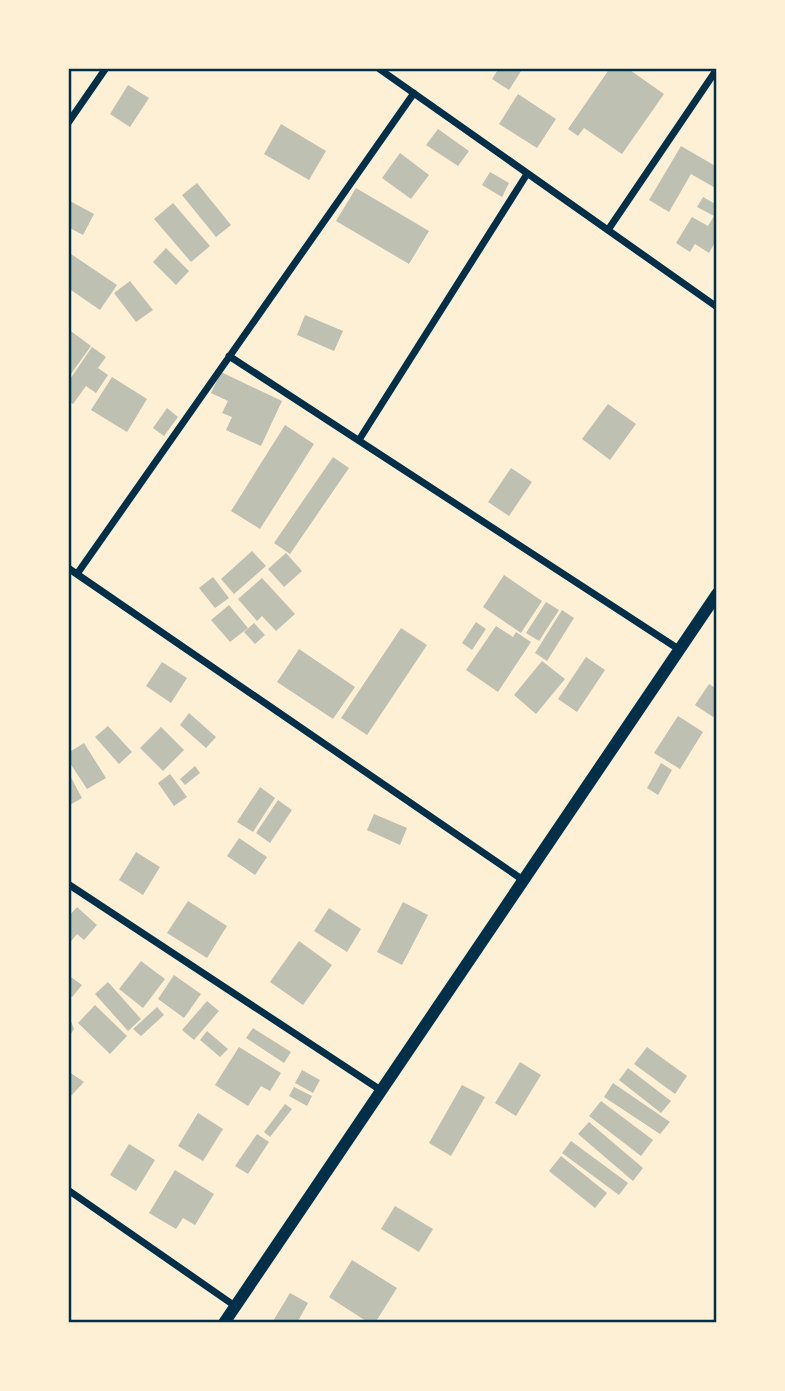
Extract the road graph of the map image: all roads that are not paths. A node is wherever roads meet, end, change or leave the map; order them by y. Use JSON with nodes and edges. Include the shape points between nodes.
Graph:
{"nodes":[{"id":1,"x":106,"y":68,"type":"edge"},
{"id":2,"x":378,"y":68,"type":"edge"},
{"id":3,"x":717,"y":69,"type":"edge"},
{"id":4,"x":414,"y":93,"type":"junction"},
{"id":5,"x":68,"y":123,"type":"edge"},
{"id":6,"x":527,"y":174,"type":"junction"},
{"id":7,"x":608,"y":230,"type":"junction"},
{"id":8,"x":717,"y":307,"type":"edge"},
{"id":9,"x":229,"y":356,"type":"junction"},
{"id":10,"x":359,"y":440,"type":"junction"},
{"id":11,"x":68,"y":568,"type":"edge"},
{"id":12,"x":77,"y":574,"type":"junction"},
{"id":13,"x":717,"y":594,"type":"edge"},
{"id":14,"x":680,"y":650,"type":"junction"},
{"id":15,"x":523,"y":880,"type":"junction"},
{"id":16,"x":68,"y":884,"type":"edge"},
{"id":17,"x":382,"y":1091,"type":"junction"},
{"id":18,"x":68,"y":1190,"type":"edge"},
{"id":19,"x":235,"y":1306,"type":"junction"},
{"id":20,"x":224,"y":1323,"type":"edge"}],
"edges":[{"from":1,"to":5,"type":"street"},
{"from":2,"to":4,"type":"street"},
{"from":3,"to":7,"type":"street"},
{"from":4,"to":6,"type":"street"},
{"from":4,"to":9,"type":"street"},
{"from":6,"to":7,"type":"street"},
{"from":6,"to":10,"type":"street"},
{"from":7,"to":8,"type":"street"},
{"from":9,"to":10,"type":"street"},
{"from":9,"to":12,"type":"street"},
{"from":10,"to":14,"type":"street"},
{"from":11,"to":12,"type":"street"},
{"from":12,"to":15,"type":"street"},
{"from":13,"to":14,"type":"street"},
{"from":14,"to":15,"type":"street"},
{"from":15,"to":17,"type":"street"},
{"from":16,"to":17,"type":"street"},
{"from":17,"to":19,"type":"street"},
{"from":18,"to":19,"type":"street"},
{"from":19,"to":20,"type":"street"}]}
